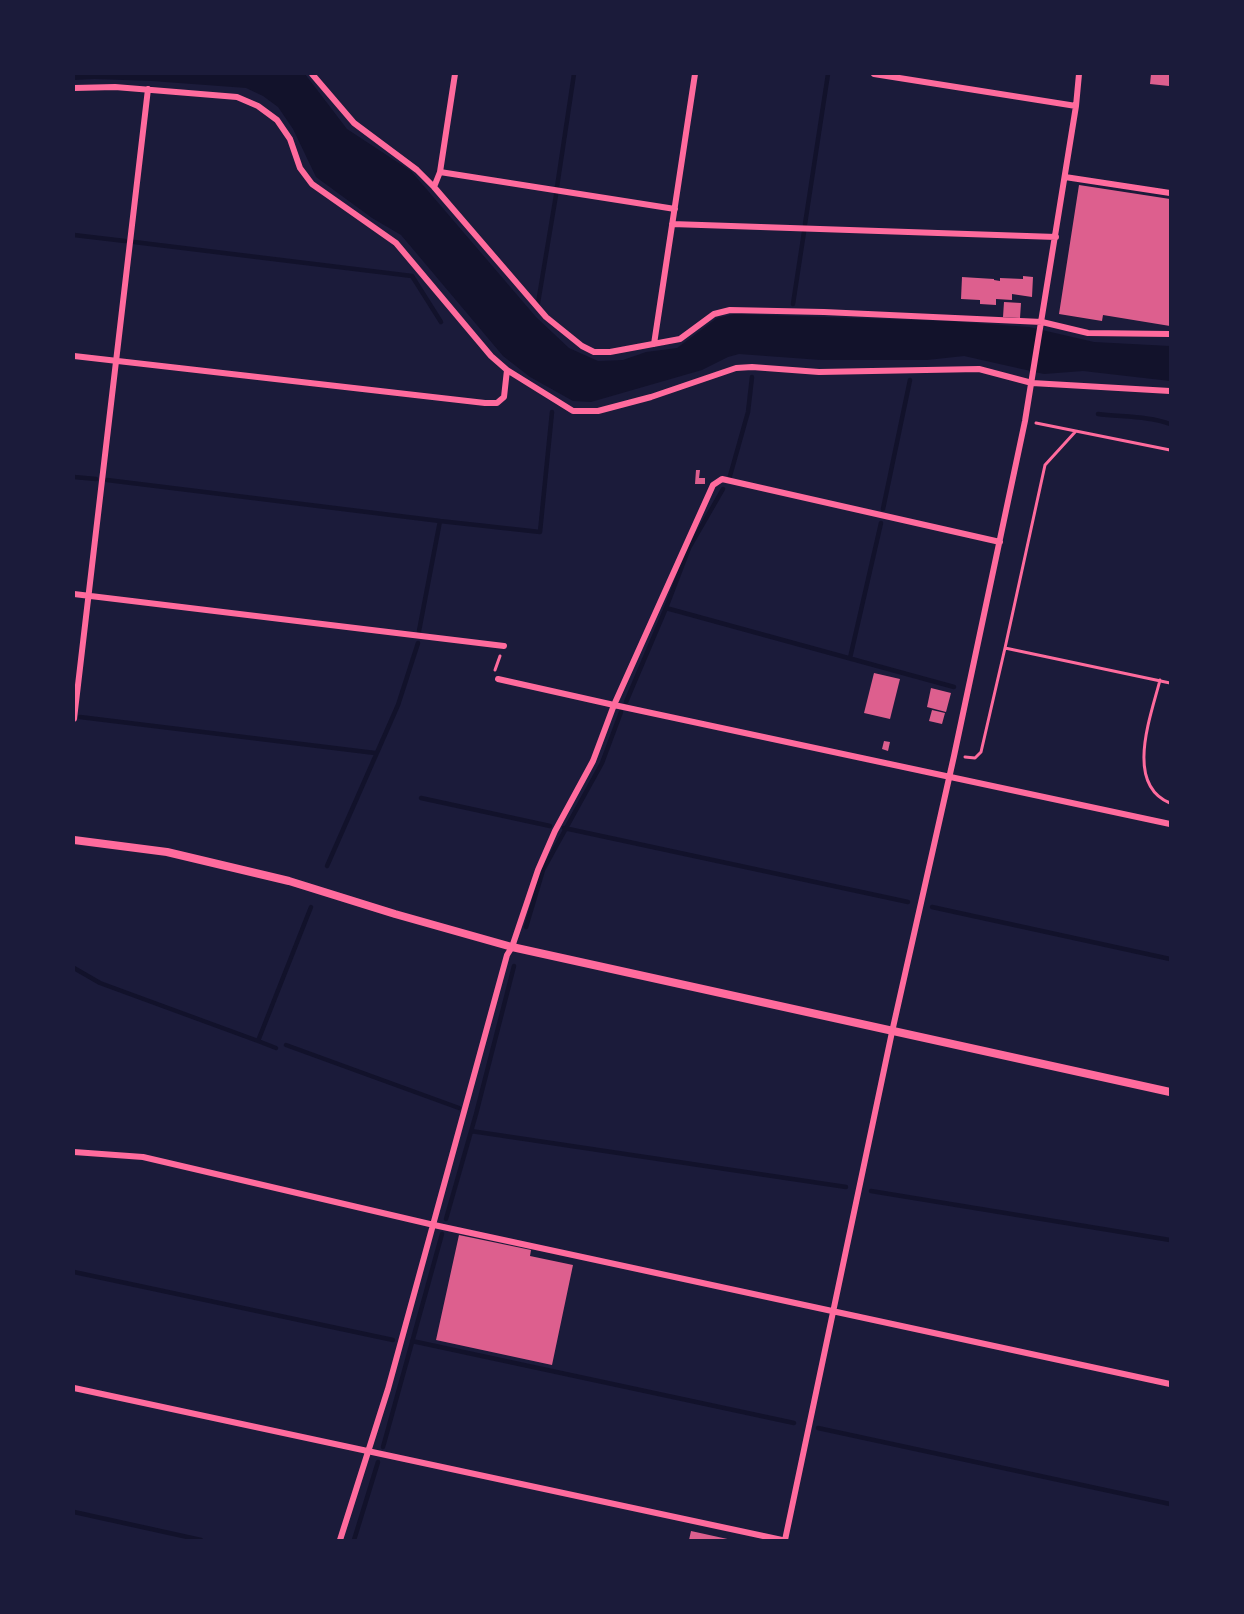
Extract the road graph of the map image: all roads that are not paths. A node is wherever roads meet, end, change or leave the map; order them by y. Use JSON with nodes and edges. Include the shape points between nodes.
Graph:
{"nodes":[{"id":1,"x":312,"y":74,"type":"edge"},
{"id":2,"x":455,"y":74,"type":"edge"},
{"id":3,"x":695,"y":74,"type":"edge"},
{"id":4,"x":874,"y":74,"type":"edge"},
{"id":5,"x":1079,"y":74,"type":"edge"},
{"id":6,"x":74,"y":88,"type":"edge"},
{"id":7,"x":148,"y":89,"type":"junction"},
{"id":8,"x":1076,"y":106,"type":"junction"},
{"id":9,"x":440,"y":172,"type":"junction"},
{"id":10,"x":1065,"y":177,"type":"junction"},
{"id":11,"x":434,"y":187,"type":"junction"},
{"id":12,"x":1170,"y":193,"type":"edge"},
{"id":13,"x":675,"y":209,"type":"junction"},
{"id":14,"x":672,"y":224,"type":"junction"},
{"id":15,"x":1056,"y":237,"type":"junction"},
{"id":16,"x":1042,"y":324,"type":"junction"},
{"id":17,"x":1170,"y":334,"type":"edge"},
{"id":18,"x":654,"y":344,"type":"junction"},
{"id":19,"x":74,"y":356,"type":"edge"},
{"id":20,"x":116,"y":361,"type":"junction"},
{"id":21,"x":507,"y":370,"type":"junction"},
{"id":22,"x":1032,"y":381,"type":"junction"},
{"id":23,"x":1170,"y":391,"type":"edge"},
{"id":24,"x":1000,"y":542,"type":"junction"},
{"id":25,"x":74,"y":594,"type":"edge"},
{"id":26,"x":89,"y":596,"type":"junction"},
{"id":27,"x":504,"y":646,"type":"road end"},
{"id":28,"x":498,"y":679,"type":"road end"},
{"id":29,"x":614,"y":705,"type":"junction"},
{"id":30,"x":74,"y":719,"type":"edge"},
{"id":31,"x":949,"y":776,"type":"junction"},
{"id":32,"x":1170,"y":824,"type":"edge"},
{"id":33,"x":74,"y":840,"type":"edge"},
{"id":34,"x":512,"y":947,"type":"junction"},
{"id":35,"x":892,"y":1032,"type":"junction"},
{"id":36,"x":1170,"y":1092,"type":"edge"},
{"id":37,"x":74,"y":1152,"type":"edge"},
{"id":38,"x":434,"y":1225,"type":"junction"},
{"id":39,"x":833,"y":1310,"type":"junction"},
{"id":40,"x":1170,"y":1384,"type":"edge"},
{"id":41,"x":74,"y":1388,"type":"edge"},
{"id":42,"x":369,"y":1452,"type":"junction"},
{"id":43,"x":340,"y":1540,"type":"edge"},
{"id":44,"x":784,"y":1540,"type":"edge"}],
"edges":[{"from":1,"to":11,"type":"street","via":[[354,123]]},
{"from":2,"to":9,"type":"street"},
{"from":3,"to":13,"type":"street"},
{"from":4,"to":8,"type":"street"},
{"from":5,"to":8,"type":"street"},
{"from":6,"to":7,"type":"street"},
{"from":7,"to":20,"type":"street"},
{"from":7,"to":21,"type":"street","via":[[237,97],[277,120],[312,184],[396,243]]},
{"from":8,"to":10,"type":"street"},
{"from":9,"to":11,"type":"street"},
{"from":9,"to":13,"type":"street"},
{"from":10,"to":12,"type":"street"},
{"from":10,"to":15,"type":"street"},
{"from":11,"to":18,"type":"street","via":[[546,317],[582,346],[594,352],[610,352]]},
{"from":13,"to":14,"type":"street"},
{"from":14,"to":15,"type":"street"},
{"from":14,"to":18,"type":"street"},
{"from":15,"to":16,"type":"street"},
{"from":16,"to":17,"type":"street","via":[[1088,333]]},
{"from":16,"to":18,"type":"street","via":[[730,310],[714,315],[680,339]]},
{"from":16,"to":22,"type":"street"},
{"from":19,"to":20,"type":"street"},
{"from":20,"to":21,"type":"street","via":[[485,403],[497,403],[504,397]]},
{"from":20,"to":26,"type":"street"},
{"from":21,"to":22,"type":"street","via":[[573,411],[598,411],[744,367],[819,372],[979,369]]},
{"from":22,"to":23,"type":"street"},
{"from":22,"to":24,"type":"street"},
{"from":24,"to":29,"type":"street","via":[[722,479],[713,484]]},
{"from":24,"to":31,"type":"street"},
{"from":25,"to":26,"type":"street"},
{"from":26,"to":27,"type":"street"},
{"from":26,"to":30,"type":"street"},
{"from":28,"to":29,"type":"street"},
{"from":29,"to":31,"type":"street"},
{"from":29,"to":34,"type":"street","via":[[593,761],[538,870]]},
{"from":31,"to":32,"type":"street"},
{"from":31,"to":35,"type":"street"},
{"from":33,"to":34,"type":"street","via":[[167,852],[289,881]]},
{"from":34,"to":35,"type":"street"},
{"from":34,"to":38,"type":"street"},
{"from":35,"to":36,"type":"street"},
{"from":35,"to":39,"type":"street"},
{"from":37,"to":38,"type":"street","via":[[143,1157]]},
{"from":38,"to":39,"type":"street"},
{"from":38,"to":42,"type":"street"},
{"from":39,"to":40,"type":"street"},
{"from":39,"to":44,"type":"street"},
{"from":41,"to":42,"type":"street"},
{"from":42,"to":43,"type":"street"},
{"from":42,"to":44,"type":"street"}]}
